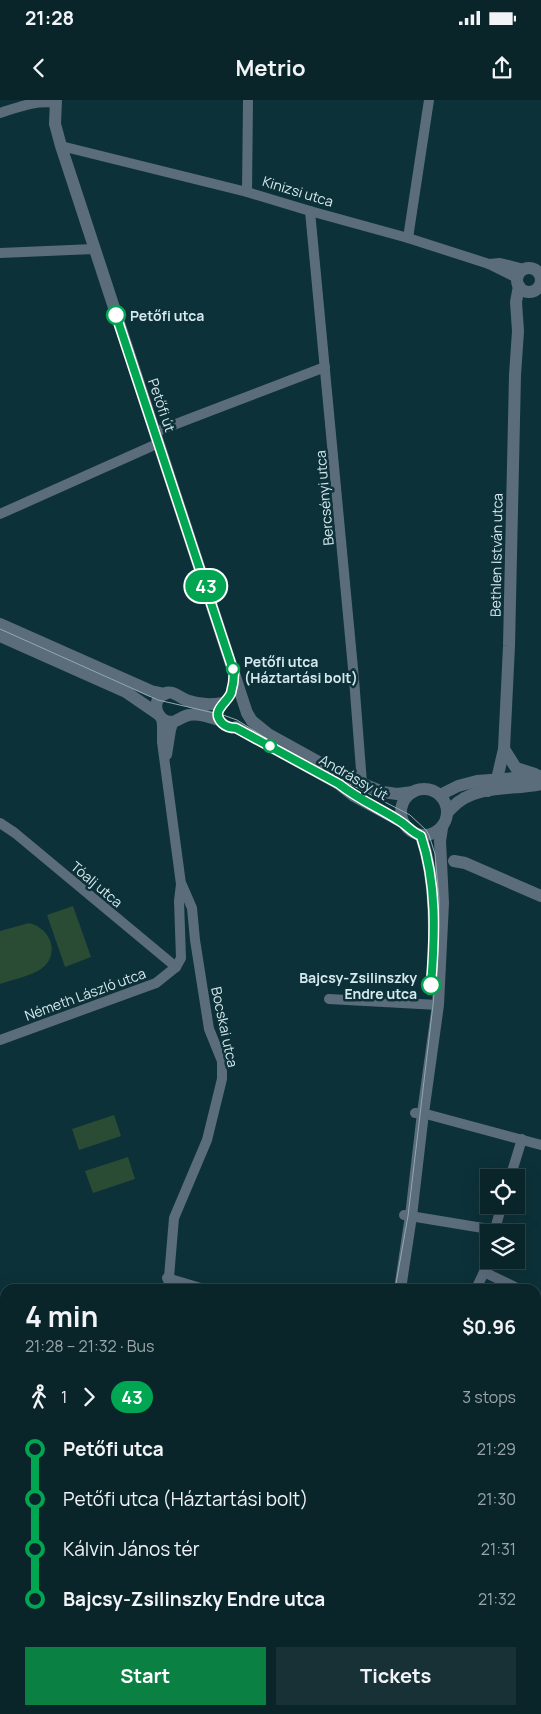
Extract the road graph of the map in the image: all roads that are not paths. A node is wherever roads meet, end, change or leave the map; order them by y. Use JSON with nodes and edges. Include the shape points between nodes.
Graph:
{"nodes":[{"id":1,"x":248,"y":100,"type":"edge"},
{"id":2,"x":429,"y":100,"type":"edge"},
{"id":3,"x":56,"y":101,"type":"edge"},
{"id":4,"x":0,"y":113,"type":"edge"},
{"id":5,"x":61,"y":146,"type":"junction"},
{"id":6,"x":247,"y":192,"type":"junction"},
{"id":7,"x":310,"y":211,"type":"junction"},
{"id":8,"x":408,"y":238,"type":"junction"},
{"id":9,"x":94,"y":249,"type":"junction"},
{"id":10,"x":0,"y":253,"type":"edge"},
{"id":11,"x":526,"y":274,"type":"edge"},
{"id":12,"x":536,"y":290,"type":"edge"},
{"id":13,"x":518,"y":331,"type":"junction"},
{"id":14,"x":325,"y":367,"type":"junction"},
{"id":15,"x":157,"y":438,"type":"junction"},
{"id":16,"x":0,"y":514,"type":"edge"},
{"id":17,"x":0,"y":624,"type":"edge"},
{"id":18,"x":0,"y":636,"type":"edge"},
{"id":19,"x":234,"y":673,"type":"junction"},
{"id":20,"x":165,"y":694,"type":"junction"},
{"id":21,"x":182,"y":698,"type":"junction"},
{"id":22,"x":225,"y":701,"type":"junction"},
{"id":23,"x":245,"y":708,"type":"junction"},
{"id":24,"x":159,"y":716,"type":"junction"},
{"id":25,"x":177,"y":720,"type":"junction"},
{"id":26,"x":219,"y":720,"type":"junction"},
{"id":27,"x":236,"y":728,"type":"junction"},
{"id":28,"x":504,"y":749,"type":"junction"},
{"id":29,"x":166,"y":771,"type":"junction"},
{"id":30,"x":497,"y":779,"type":"junction"},
{"id":31,"x":540,"y":779,"type":"edge"},
{"id":32,"x":362,"y":783,"type":"junction"},
{"id":33,"x":488,"y":791,"type":"junction"},
{"id":34,"x":413,"y":792,"type":"junction"},
{"id":35,"x":440,"y":795,"type":"junction"},
{"id":36,"x":448,"y":812,"type":"junction"},
{"id":37,"x":0,"y":823,"type":"edge"},
{"id":38,"x":404,"y":823,"type":"junction"},
{"id":39,"x":442,"y":828,"type":"junction"},
{"id":40,"x":421,"y":836,"type":"junction"},
{"id":41,"x":448,"y":861,"type":"junction"},
{"id":42,"x":182,"y":884,"type":"junction"},
{"id":43,"x":541,"y":896,"type":"edge"},
{"id":44,"x":176,"y":968,"type":"junction"},
{"id":45,"x":328,"y":999,"type":"dead end"},
{"id":46,"x":434,"y":1005,"type":"junction"},
{"id":47,"x":0,"y":1040,"type":"edge"},
{"id":48,"x":419,"y":1113,"type":"junction"},
{"id":49,"x":522,"y":1139,"type":"junction"},
{"id":50,"x":541,"y":1145,"type":"edge"},
{"id":51,"x":513,"y":1169,"type":"edge"},
{"id":52,"x":408,"y":1216,"type":"junction"},
{"id":53,"x":480,"y":1228,"type":"edge"},
{"id":54,"x":485,"y":1269,"type":"edge"},
{"id":55,"x":484,"y":1272,"type":"junction"},
{"id":56,"x":168,"y":1278,"type":"junction"},
{"id":57,"x":168,"y":1284,"type":"edge"},
{"id":58,"x":188,"y":1284,"type":"edge"},
{"id":59,"x":392,"y":1284,"type":"edge"},
{"id":60,"x":401,"y":1284,"type":"edge"},
{"id":61,"x":478,"y":1284,"type":"edge"},
{"id":62,"x":509,"y":1284,"type":"edge"}],
"edges":[{"from":1,"to":6,"type":"street"},
{"from":2,"to":8,"type":"street"},
{"from":3,"to":4,"type":"street"},
{"from":3,"to":5,"type":"street","name":"Petőfi út","via":[[55,124]]},
{"from":5,"to":6,"type":"street","name":"Kinizsi utca"},
{"from":5,"to":9,"type":"street","name":"Petőfi út"},
{"from":6,"to":7,"type":"street","name":"Kinizsi utca"},
{"from":7,"to":8,"type":"street","name":"Kinizsi utca"},
{"from":7,"to":14,"type":"street","name":"Bercsényi utca"},
{"from":8,"to":11,"type":"street","name":"Kinizsi utca"},
{"from":9,"to":10,"type":"street"},
{"from":9,"to":15,"type":"street","name":"Petőfi út"},
{"from":11,"to":12,"type":"street","via":[[522,289]]},
{"from":11,"to":12,"type":"street","via":[[537,272],[541,279]]},
{"from":11,"to":13,"type":"street","name":"Bethlen István utca","via":[[516,302]]},
{"from":12,"to":13,"type":"street","name":"Bethlen István utca","via":[[525,305]]},
{"from":13,"to":28,"type":"street","name":"Bethlen István utca"},
{"from":14,"to":15,"type":"street"},
{"from":14,"to":32,"type":"street","name":"Bercsényi utca"},
{"from":15,"to":16,"type":"street"},
{"from":15,"to":19,"type":"street","name":"Petőfi út"},
{"from":17,"to":20,"type":"street","via":[[151,691]]},
{"from":18,"to":24,"type":"street","via":[[126,692]]},
{"from":19,"to":22,"type":"street","via":[[232,691]]},
{"from":19,"to":23,"type":"street","name":"Petőfi út"},
{"from":20,"to":21,"type":"street","via":[[174,693]]},
{"from":20,"to":24,"type":"street","via":[[156,704]]},
{"from":21,"to":22,"type":"street","via":[[212,705]]},
{"from":21,"to":25,"type":"street","via":[[184,711]]},
{"from":22,"to":23,"type":"street","via":[[236,700]]},
{"from":22,"to":26,"type":"street","via":[[218,711]]},
{"from":23,"to":27,"type":"street","via":[[244,722]]},
{"from":23,"to":32,"type":"street","name":"Andrássy út","via":[[252,721],[268,734]]},
{"from":24,"to":25,"type":"street","via":[[165,720]]},
{"from":24,"to":29,"type":"street","name":"Bocskai utca"},
{"from":25,"to":26,"type":"street","via":[[188,715]]},
{"from":25,"to":29,"type":"street","name":"Bocskai utca","via":[[168,743]]},
{"from":26,"to":27,"type":"street","via":[[227,727]]},
{"from":27,"to":38,"type":"street","name":"Andrássy út"},
{"from":28,"to":30,"type":"street","name":"Bethlen István utca"},
{"from":28,"to":31,"type":"street","via":[[516,768]]},
{"from":29,"to":42,"type":"street","name":"Bocskai utca"},
{"from":30,"to":31,"type":"street"},
{"from":30,"to":33,"type":"street"},
{"from":30,"to":35,"type":"street","via":[[477,780]]},
{"from":31,"to":33,"type":"street"},
{"from":32,"to":34,"type":"street","name":"Andrássy út","via":[[383,792]]},
{"from":33,"to":36,"type":"street","via":[[460,800]]},
{"from":34,"to":35,"type":"street","via":[[426,789]]},
{"from":34,"to":38,"type":"street","via":[[403,804]]},
{"from":35,"to":36,"type":"street"},
{"from":36,"to":39,"type":"street"},
{"from":37,"to":44,"type":"street","name":"Tóalj utca"},
{"from":38,"to":40,"type":"street"},
{"from":39,"to":40,"type":"street"},
{"from":39,"to":41,"type":"street","via":[[440,841]]},
{"from":40,"to":46,"type":"street","via":[[429,863],[434,912]]},
{"from":41,"to":43,"type":"street","via":[[466,863]]},
{"from":41,"to":46,"type":"street"},
{"from":42,"to":44,"type":"street","name":"Bocskai utca","via":[[179,901],[181,958]]},
{"from":42,"to":56,"type":"street","name":"Bocskai utca","via":[[192,908],[209,1029],[222,1060],[222,1079],[207,1140],[174,1218]]},
{"from":44,"to":47,"type":"street","name":"Németh László utca","via":[[156,983]]},
{"from":45,"to":46,"type":"street"},
{"from":46,"to":48,"type":"street"},
{"from":48,"to":49,"type":"street"},
{"from":48,"to":52,"type":"street"},
{"from":49,"to":50,"type":"street"},
{"from":49,"to":51,"type":"street"},
{"from":52,"to":53,"type":"street"},
{"from":52,"to":59,"type":"street"},
{"from":52,"to":60,"type":"street"},
{"from":54,"to":55,"type":"street"},
{"from":55,"to":61,"type":"street"},
{"from":55,"to":62,"type":"street"},
{"from":56,"to":57,"type":"street","name":"Bocskai utca"},
{"from":56,"to":58,"type":"street"}]}
